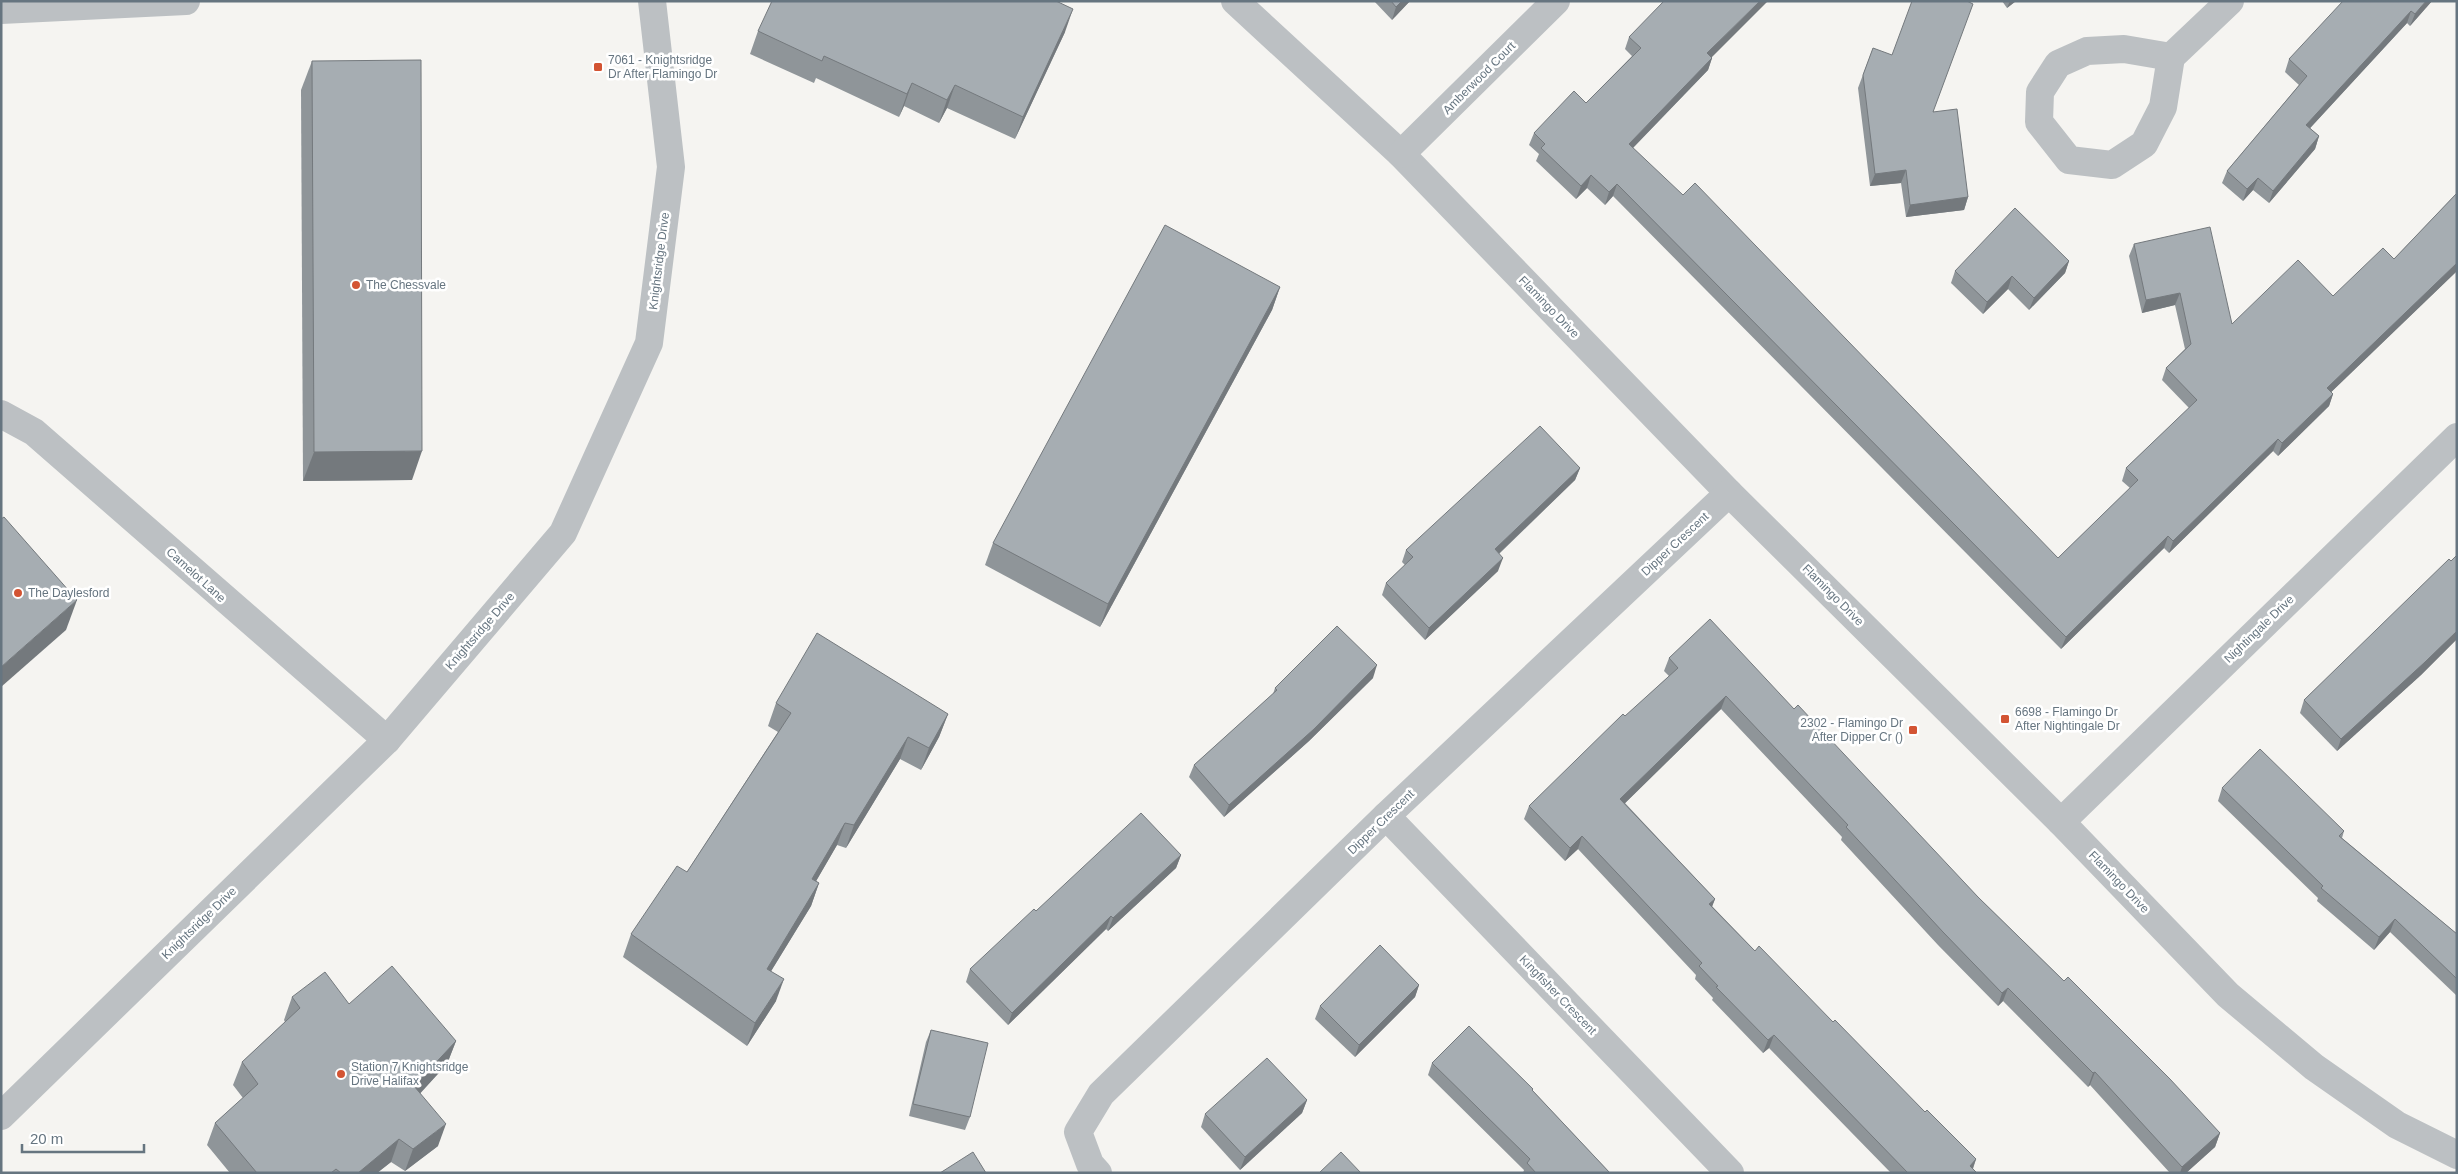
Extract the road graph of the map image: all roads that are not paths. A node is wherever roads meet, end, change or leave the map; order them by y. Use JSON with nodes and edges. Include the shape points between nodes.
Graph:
{"nodes":[{"id":1,"x":186,"y":1,"type":"edge"},
{"id":2,"x":652,"y":1,"type":"edge"},
{"id":3,"x":1236,"y":1,"type":"edge"},
{"id":4,"x":1556,"y":1,"type":"edge"},
{"id":5,"x":2230,"y":1,"type":"edge"},
{"id":6,"x":1,"y":10,"type":"edge"},
{"id":7,"x":2171,"y":57,"type":"junction"},
{"id":8,"x":1401,"y":154,"type":"junction"},
{"id":9,"x":1,"y":414,"type":"edge"},
{"id":10,"x":2457,"y":436,"type":"edge"},
{"id":11,"x":1729,"y":492,"type":"junction"},
{"id":12,"x":386,"y":740,"type":"junction"},
{"id":13,"x":1386,"y":816,"type":"junction"},
{"id":14,"x":2061,"y":822,"type":"junction"},
{"id":15,"x":1,"y":1116,"type":"edge"},
{"id":16,"x":2457,"y":1156,"type":"edge"},
{"id":17,"x":1098,"y":1173,"type":"edge"},
{"id":18,"x":1730,"y":1173,"type":"edge"}],
"edges":[{"from":1,"to":6,"type":"street"},
{"from":2,"to":12,"type":"street","name":"Knightsridge Drive","via":[[671,167],[649,343],[564,533]]},
{"from":3,"to":8,"type":"street","name":"Flamingo Drive"},
{"from":4,"to":8,"type":"street","name":"Amberwood Court"},
{"from":5,"to":7,"type":"street"},
{"from":7,"to":7,"type":"street","via":[[2124,49],[2087,51],[2058,64],[2040,92],[2040,122],[2069,160],[2112,165],[2144,144],[2163,108]]},
{"from":8,"to":11,"type":"street","name":"Flamingo Drive"},
{"from":9,"to":12,"type":"street","name":"Camelot Lane","via":[[34,432]]},
{"from":10,"to":14,"type":"street","name":"Nightingale Drive"},
{"from":11,"to":13,"type":"street","name":"Dipper Crescent"},
{"from":11,"to":14,"type":"street","name":"Flamingo Drive"},
{"from":12,"to":15,"type":"street","name":"Knightsridge Drive"},
{"from":13,"to":17,"type":"street","name":"Dipper Crescent","via":[[1101,1094],[1078,1132],[1090,1164]]},
{"from":13,"to":18,"type":"street","name":"Kingfisher Crescent"},
{"from":14,"to":16,"type":"street","name":"Flamingo Drive","via":[[2228,995],[2314,1067],[2397,1125]]}]}
